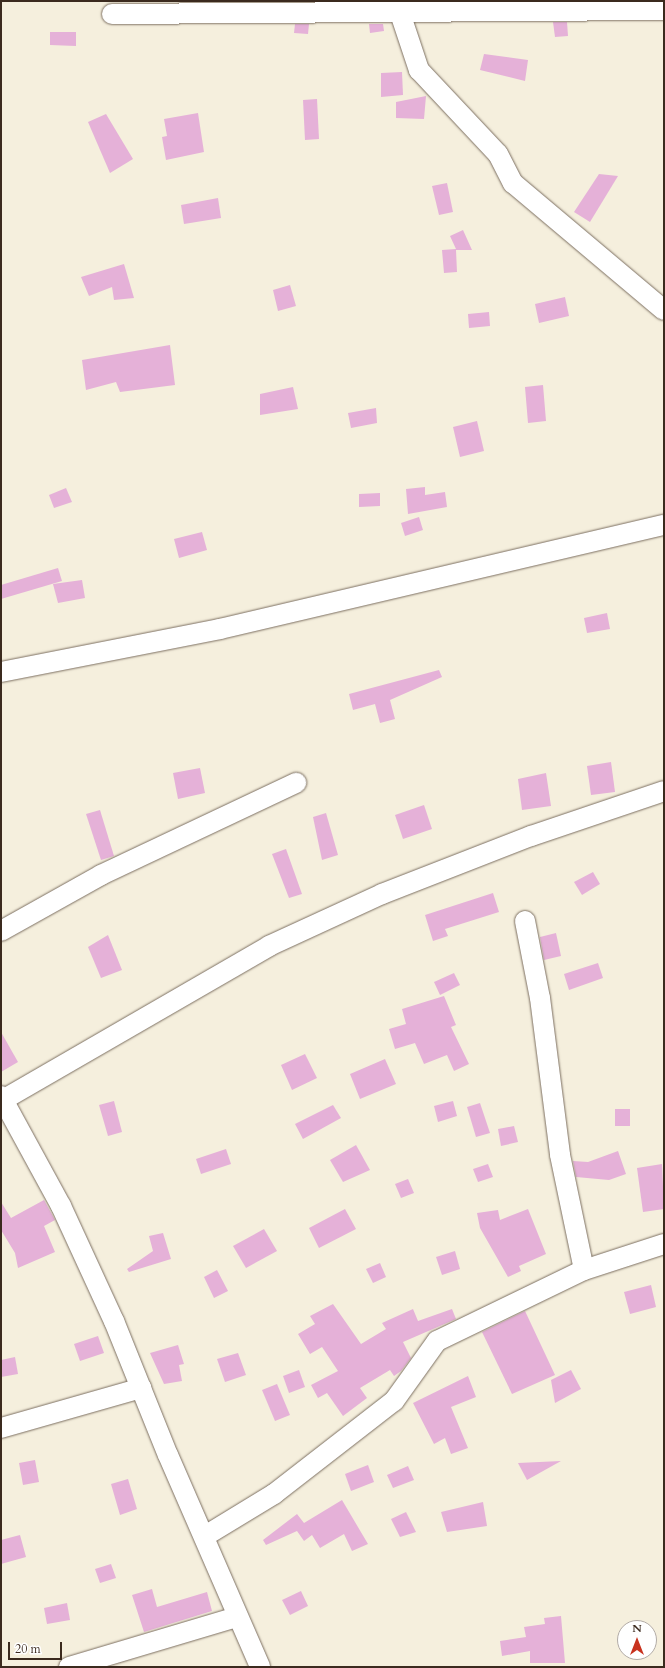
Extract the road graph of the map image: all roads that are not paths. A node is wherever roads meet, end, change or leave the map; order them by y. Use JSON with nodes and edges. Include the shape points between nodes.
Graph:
{"nodes":[{"id":1,"x":396,"y":6,"type":"edge"},
{"id":2,"x":664,"y":10,"type":"edge"},
{"id":3,"x":112,"y":14,"type":"dead end"},
{"id":4,"x":664,"y":310,"type":"edge"},
{"id":5,"x":664,"y":525,"type":"edge"},
{"id":6,"x":1,"y":672,"type":"edge"},
{"id":7,"x":296,"y":783,"type":"dead end"},
{"id":8,"x":664,"y":791,"type":"edge"},
{"id":9,"x":525,"y":921,"type":"dead end"},
{"id":10,"x":1,"y":931,"type":"edge"},
{"id":11,"x":2,"y":1099,"type":"edge"},
{"id":12,"x":664,"y":1244,"type":"edge"},
{"id":13,"x":584,"y":1270,"type":"junction"},
{"id":14,"x":141,"y":1388,"type":"junction"},
{"id":15,"x":1,"y":1428,"type":"edge"},
{"id":16,"x":205,"y":1536,"type":"junction"},
{"id":17,"x":237,"y":1617,"type":"junction"},
{"id":18,"x":69,"y":1667,"type":"edge"},
{"id":19,"x":260,"y":1667,"type":"edge"}],
"edges":[{"from":1,"to":2,"type":"street"},
{"from":1,"to":3,"type":"street"},
{"from":1,"to":4,"type":"street","via":[[419,70],[498,154],[513,183]]},
{"from":5,"to":6,"type":"street","via":[[220,628]]},
{"from":7,"to":10,"type":"street","via":[[101,875]]},
{"from":8,"to":11,"type":"street","via":[[503,847],[382,894],[269,946]]},
{"from":9,"to":13,"type":"street","via":[[540,998],[560,1155]]},
{"from":11,"to":14,"type":"street","via":[[61,1206]]},
{"from":12,"to":13,"type":"street"},
{"from":13,"to":16,"type":"street","via":[[437,1341],[394,1401],[274,1494]]},
{"from":14,"to":15,"type":"street"},
{"from":14,"to":16,"type":"street"},
{"from":16,"to":17,"type":"street"},
{"from":17,"to":18,"type":"street"},
{"from":17,"to":19,"type":"street"}]}
